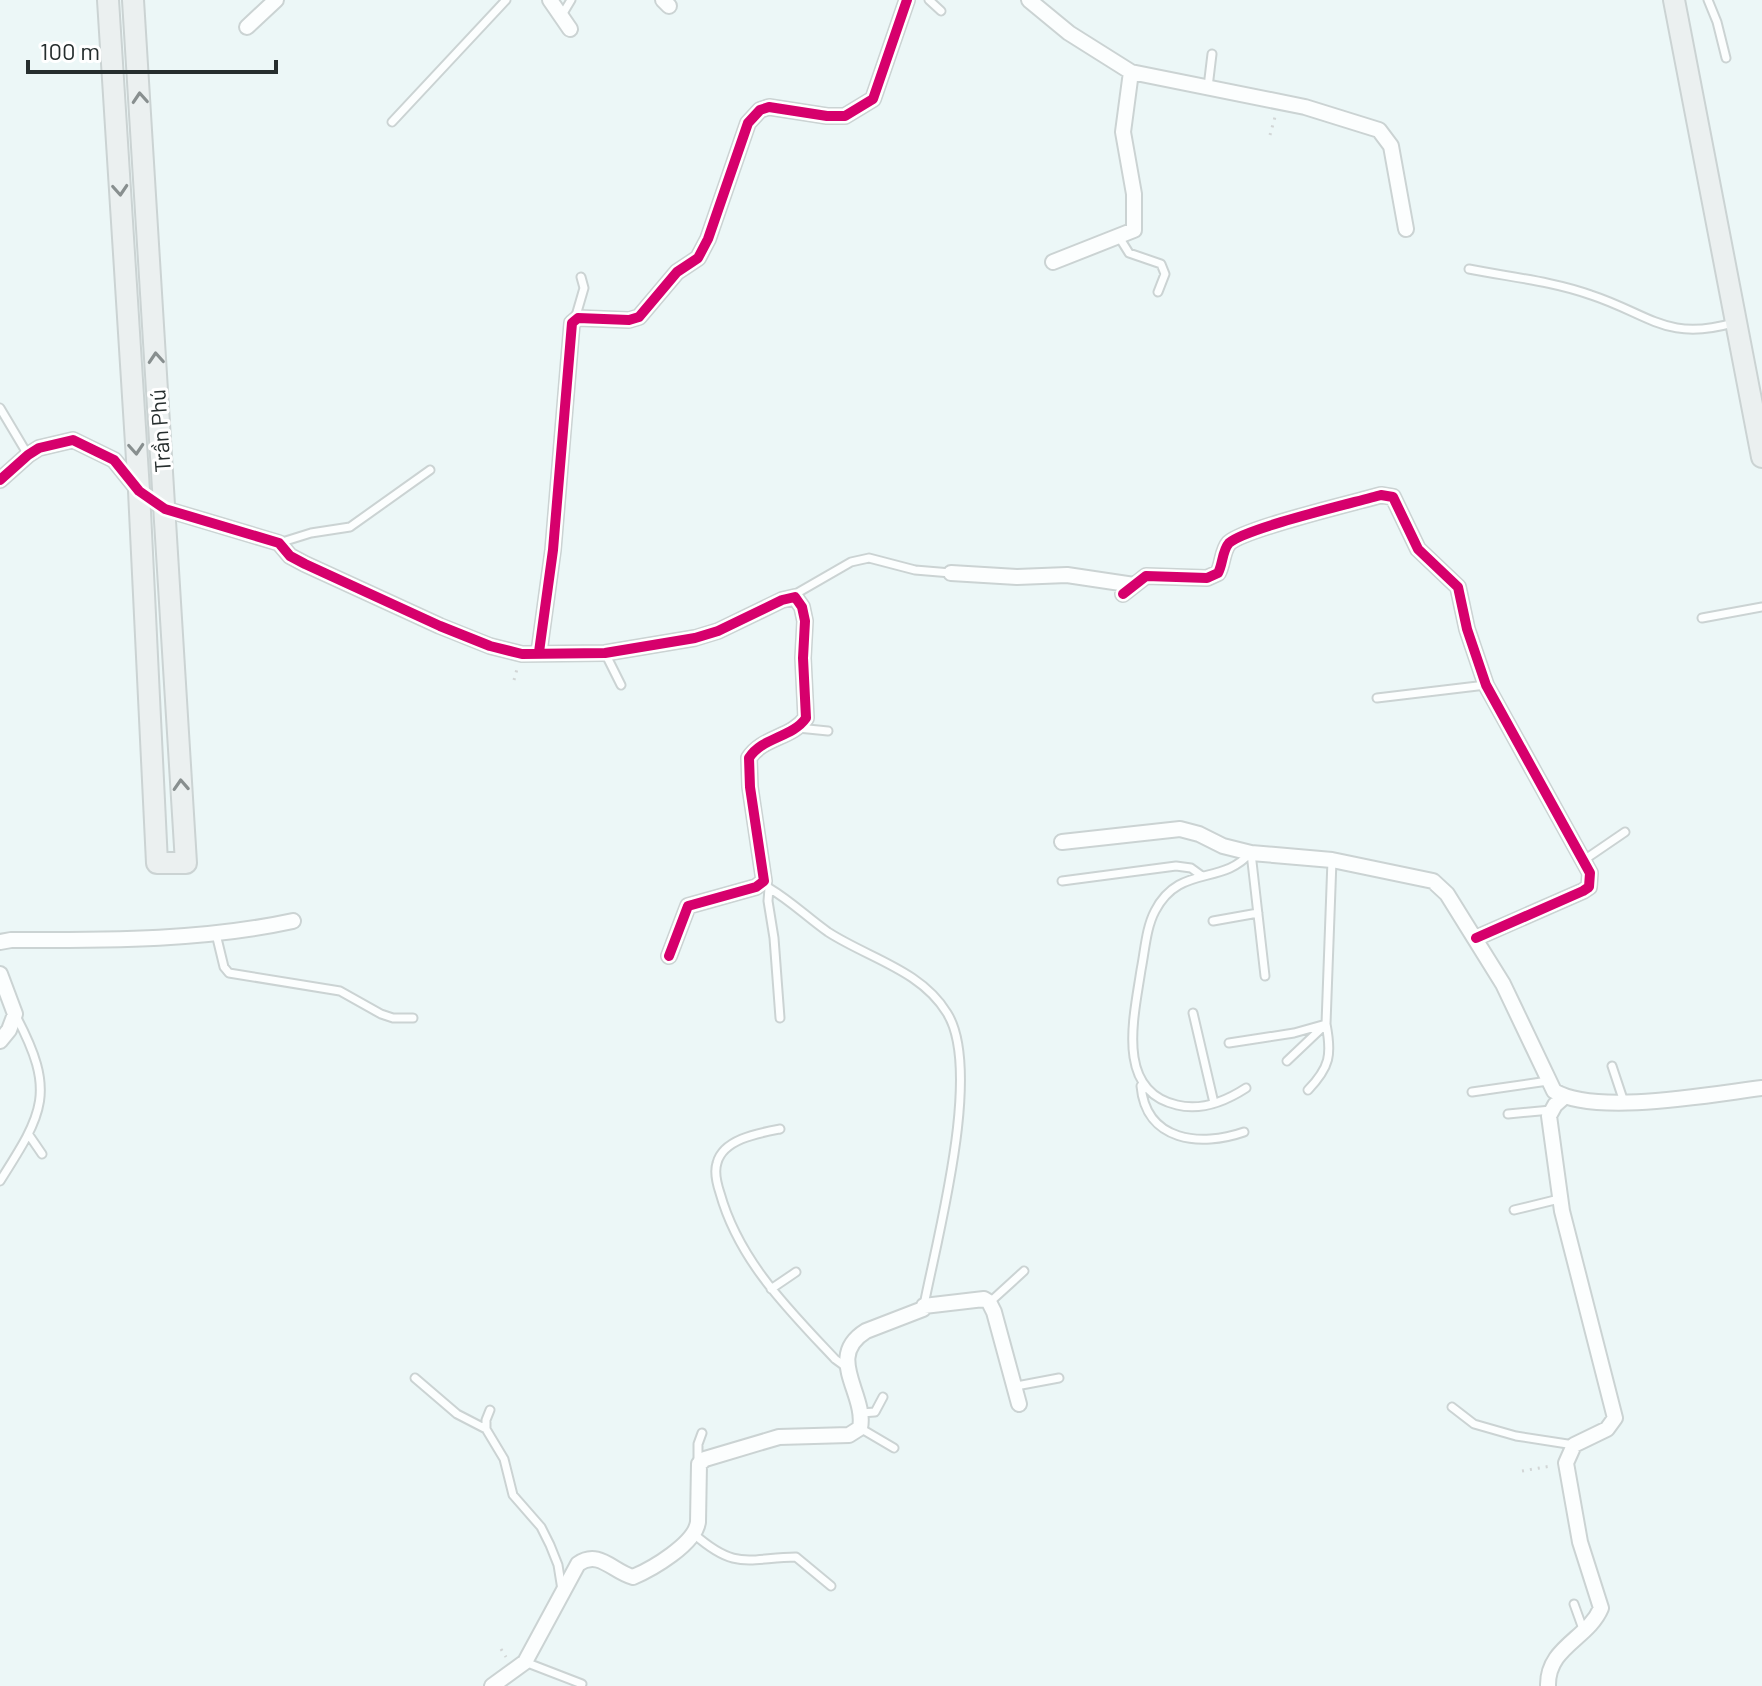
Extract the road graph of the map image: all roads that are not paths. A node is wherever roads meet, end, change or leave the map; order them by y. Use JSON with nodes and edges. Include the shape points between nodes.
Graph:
{"nodes":[{"id":1,"x":108,"y":0,"type":"edge"},
{"id":2,"x":133,"y":0,"type":"edge"},
{"id":3,"x":276,"y":0,"type":"edge"},
{"id":4,"x":506,"y":0,"type":"edge"},
{"id":5,"x":550,"y":0,"type":"edge"},
{"id":6,"x":571,"y":0,"type":"edge"},
{"id":7,"x":907,"y":0,"type":"edge"},
{"id":8,"x":929,"y":0,"type":"edge"},
{"id":9,"x":1029,"y":0,"type":"edge"},
{"id":10,"x":1674,"y":0,"type":"edge"},
{"id":11,"x":1708,"y":0,"type":"edge"},
{"id":12,"x":941,"y":11,"type":"dead end"},
{"id":13,"x":565,"y":22,"type":"joint"},
{"id":14,"x":247,"y":27,"type":"dead end"},
{"id":15,"x":1212,"y":54,"type":"dead end"},
{"id":16,"x":1726,"y":58,"type":"dead end"},
{"id":17,"x":1131,"y":72,"type":"junction"},
{"id":18,"x":1208,"y":88,"type":"junction"},
{"id":19,"x":392,"y":122,"type":"dead end"},
{"id":20,"x":1406,"y":229,"type":"dead end"},
{"id":21,"x":1119,"y":237,"type":"junction"},
{"id":22,"x":1053,"y":262,"type":"dead end"},
{"id":23,"x":1469,"y":269,"type":"dead end"},
{"id":24,"x":581,"y":277,"type":"dead end"},
{"id":25,"x":1158,"y":292,"type":"dead end"},
{"id":26,"x":574,"y":321,"type":"junction"},
{"id":27,"x":1735,"y":323,"type":"junction"},
{"id":28,"x":0,"y":408,"type":"edge"},
{"id":29,"x":1758,"y":420,"type":"edge"},
{"id":30,"x":28,"y":455,"type":"junction"},
{"id":31,"x":1762,"y":457,"type":"edge"},
{"id":32,"x":430,"y":470,"type":"dead end"},
{"id":33,"x":0,"y":480,"type":"edge"},
{"id":34,"x":139,"y":491,"type":"junction"},
{"id":35,"x":165,"y":509,"type":"junction"},
{"id":36,"x":279,"y":543,"type":"junction"},
{"id":37,"x":951,"y":573,"type":"joint"},
{"id":38,"x":790,"y":597,"type":"junction"},
{"id":39,"x":1762,"y":607,"type":"edge"},
{"id":40,"x":1702,"y":618,"type":"dead end"},
{"id":41,"x":539,"y":652,"type":"junction"},
{"id":42,"x":605,"y":653,"type":"junction"},
{"id":43,"x":621,"y":685,"type":"dead end"},
{"id":44,"x":1486,"y":685,"type":"junction"},
{"id":45,"x":1377,"y":698,"type":"dead end"},
{"id":46,"x":797,"y":728,"type":"junction"},
{"id":47,"x":828,"y":731,"type":"dead end"},
{"id":48,"x":1625,"y":832,"type":"dead end"},
{"id":49,"x":1062,"y":842,"type":"dead end"},
{"id":50,"x":1251,"y":853,"type":"junction"},
{"id":51,"x":1332,"y":860,"type":"junction"},
{"id":52,"x":1584,"y":860,"type":"junction"},
{"id":53,"x":1202,"y":876,"type":"junction"},
{"id":54,"x":1062,"y":881,"type":"dead end"},
{"id":55,"x":767,"y":885,"type":"junction"},
{"id":56,"x":1258,"y":913,"type":"junction"},
{"id":57,"x":293,"y":921,"type":"dead end"},
{"id":58,"x":1213,"y":921,"type":"dead end"},
{"id":59,"x":216,"y":934,"type":"junction"},
{"id":60,"x":1476,"y":938,"type":"junction"},
{"id":61,"x":0,"y":942,"type":"edge"},
{"id":62,"x":669,"y":956,"type":"dead end"},
{"id":63,"x":0,"y":974,"type":"edge"},
{"id":64,"x":1265,"y":976,"type":"dead end"},
{"id":65,"x":1193,"y":1013,"type":"dead end"},
{"id":66,"x":15,"y":1014,"type":"junction"},
{"id":67,"x":413,"y":1018,"type":"dead end"},
{"id":68,"x":780,"y":1018,"type":"dead end"},
{"id":69,"x":1326,"y":1024,"type":"junction"},
{"id":70,"x":0,"y":1041,"type":"edge"},
{"id":71,"x":1229,"y":1043,"type":"dead end"},
{"id":72,"x":1287,"y":1061,"type":"dead end"},
{"id":73,"x":1612,"y":1066,"type":"dead end"},
{"id":74,"x":1548,"y":1081,"type":"junction"},
{"id":75,"x":1141,"y":1083,"type":"junction"},
{"id":76,"x":1246,"y":1088,"type":"dead end"},
{"id":77,"x":1762,"y":1088,"type":"edge"},
{"id":78,"x":1308,"y":1090,"type":"dead end"},
{"id":79,"x":1472,"y":1092,"type":"dead end"},
{"id":80,"x":1564,"y":1097,"type":"junction"},
{"id":81,"x":1624,"y":1102,"type":"junction"},
{"id":82,"x":1214,"y":1103,"type":"junction"},
{"id":83,"x":1551,"y":1110,"type":"junction"},
{"id":84,"x":1508,"y":1114,"type":"dead end"},
{"id":85,"x":780,"y":1129,"type":"dead end"},
{"id":86,"x":1244,"y":1132,"type":"dead end"},
{"id":87,"x":29,"y":1135,"type":"junction"},
{"id":88,"x":42,"y":1154,"type":"dead end"},
{"id":89,"x":0,"y":1181,"type":"edge"},
{"id":90,"x":1559,"y":1199,"type":"junction"},
{"id":91,"x":1514,"y":1210,"type":"dead end"},
{"id":92,"x":1024,"y":1271,"type":"dead end"},
{"id":93,"x":796,"y":1272,"type":"dead end"},
{"id":94,"x":771,"y":1289,"type":"junction"},
{"id":95,"x":989,"y":1302,"type":"junction"},
{"id":96,"x":924,"y":1306,"type":"junction"},
{"id":97,"x":846,"y":1367,"type":"junction"},
{"id":98,"x":415,"y":1378,"type":"dead end"},
{"id":99,"x":1059,"y":1378,"type":"dead end"},
{"id":100,"x":1016,"y":1386,"type":"junction"},
{"id":101,"x":883,"y":1397,"type":"dead end"},
{"id":102,"x":1019,"y":1404,"type":"dead end"},
{"id":103,"x":1452,"y":1407,"type":"dead end"},
{"id":104,"x":490,"y":1410,"type":"dead end"},
{"id":105,"x":861,"y":1420,"type":"junction"},
{"id":106,"x":486,"y":1429,"type":"junction"},
{"id":107,"x":702,"y":1433,"type":"dead end"},
{"id":108,"x":1574,"y":1445,"type":"junction"},
{"id":109,"x":894,"y":1448,"type":"dead end"},
{"id":110,"x":699,"y":1464,"type":"junction"},
{"id":111,"x":694,"y":1534,"type":"junction"},
{"id":112,"x":831,"y":1586,"type":"dead end"},
{"id":113,"x":562,"y":1590,"type":"junction"},
{"id":114,"x":1574,"y":1604,"type":"dead end"},
{"id":115,"x":1583,"y":1629,"type":"junction"},
{"id":116,"x":525,"y":1662,"type":"junction"},
{"id":117,"x":582,"y":1684,"type":"edge"},
{"id":118,"x":492,"y":1686,"type":"edge"},
{"id":119,"x":1548,"y":1686,"type":"edge"}],
"edges":[{"from":1,"to":34,"type":"main road","name":"Trần Phú","one_way":true},
{"from":35,"to":2,"type":"main road","name":"Trần Phú","one_way":true},
{"from":3,"to":14,"type":"street"},
{"from":4,"to":19,"type":"lane"},
{"from":5,"to":13,"type":"street"},
{"from":6,"to":13,"type":"lane"},
{"from":7,"to":26,"type":"street","via":[[873,99],[845,116],[760,110],[748,123],[698,258],[677,272],[639,317]]},
{"from":8,"to":12,"type":"lane"},
{"from":9,"to":17,"type":"street"},
{"from":10,"to":27,"type":"main road"},
{"from":11,"to":16,"type":"lane"},
{"from":15,"to":18,"type":"lane"},
{"from":17,"to":18,"type":"street"},
{"from":17,"to":21,"type":"street","via":[[1123,132],[1135,225]]},
{"from":18,"to":20,"type":"street","via":[[1379,130],[1391,146]]},
{"from":21,"to":22,"type":"street"},
{"from":21,"to":25,"type":"lane","via":[[1129,253],[1161,264],[1165,274]]},
{"from":23,"to":27,"type":"lane","via":[[1591,295],[1679,330]]},
{"from":24,"to":26,"type":"lane","via":[[584,288]]},
{"from":26,"to":41,"type":"street"},
{"from":27,"to":29,"type":"main road"},
{"from":28,"to":30,"type":"lane"},
{"from":29,"to":31,"type":"main road"},
{"from":30,"to":33,"type":"street"},
{"from":30,"to":34,"type":"street","via":[[62,441],[83,443],[114,460]]},
{"from":32,"to":36,"type":"lane","via":[[350,527]]},
{"from":34,"to":35,"type":"street"},
{"from":34,"to":35,"type":"main road","name":"Trần Phú","one_way":true,"via":[[157,863],[186,863]]},
{"from":35,"to":36,"type":"street"},
{"from":36,"to":41,"type":"street","via":[[305,564],[440,626],[490,646],[522,654]]},
{"from":37,"to":38,"type":"lane","via":[[869,558],[851,562]]},
{"from":37,"to":44,"type":"street","via":[[1067,575],[1128,590],[1146,576],[1207,578],[1218,573],[1224,551],[1238,538],[1381,495],[1393,497],[1418,549],[1458,587]]},
{"from":38,"to":42,"type":"street","via":[[695,638]]},
{"from":38,"to":46,"type":"street","via":[[799,601],[805,621],[807,712]]},
{"from":39,"to":40,"type":"lane"},
{"from":41,"to":42,"type":"street"},
{"from":42,"to":43,"type":"lane"},
{"from":44,"to":45,"type":"lane"},
{"from":44,"to":52,"type":"street"},
{"from":46,"to":47,"type":"lane"},
{"from":46,"to":55,"type":"street","via":[[763,743],[749,758]]},
{"from":48,"to":52,"type":"lane"},
{"from":49,"to":50,"type":"street","via":[[1180,829]]},
{"from":50,"to":51,"type":"street"},
{"from":50,"to":53,"type":"lane","via":[[1235,866]]},
{"from":50,"to":56,"type":"lane"},
{"from":51,"to":60,"type":"street","via":[[1433,881]]},
{"from":51,"to":69,"type":"lane"},
{"from":52,"to":60,"type":"street","via":[[1591,880],[1583,891]]},
{"from":53,"to":54,"type":"lane","via":[[1176,866]]},
{"from":53,"to":75,"type":"lane","via":[[1168,891],[1149,925],[1133,1042]]},
{"from":55,"to":62,"type":"street","via":[[688,906]]},
{"from":55,"to":68,"type":"lane"},
{"from":55,"to":96,"type":"lane","via":[[828,932],[919,982],[949,1014],[962,1076],[961,1099]]},
{"from":56,"to":58,"type":"lane"},
{"from":56,"to":64,"type":"lane"},
{"from":57,"to":59,"type":"street"},
{"from":59,"to":61,"type":"street"},
{"from":59,"to":67,"type":"lane","via":[[229,973],[340,991],[381,1014]]},
{"from":60,"to":74,"type":"street"},
{"from":63,"to":66,"type":"street"},
{"from":65,"to":82,"type":"lane"},
{"from":66,"to":70,"type":"street"},
{"from":66,"to":87,"type":"lane","via":[[31,1044],[42,1086]]},
{"from":69,"to":71,"type":"lane"},
{"from":69,"to":72,"type":"lane"},
{"from":69,"to":78,"type":"lane","via":[[1329,1059]]},
{"from":73,"to":81,"type":"lane"},
{"from":74,"to":79,"type":"lane"},
{"from":74,"to":80,"type":"street"},
{"from":75,"to":82,"type":"lane","via":[[1155,1098],[1172,1104],[1189,1108]]},
{"from":75,"to":86,"type":"lane","via":[[1148,1112],[1168,1132],[1194,1140]]},
{"from":76,"to":82,"type":"lane"},
{"from":77,"to":81,"type":"street"},
{"from":80,"to":81,"type":"street"},
{"from":80,"to":83,"type":"street"},
{"from":83,"to":84,"type":"lane"},
{"from":83,"to":90,"type":"street"},
{"from":85,"to":94,"type":"lane","via":[[735,1143],[716,1163],[726,1217]]},
{"from":87,"to":88,"type":"lane"},
{"from":87,"to":89,"type":"lane"},
{"from":90,"to":91,"type":"lane"},
{"from":90,"to":108,"type":"street","via":[[1615,1418],[1607,1429]]},
{"from":92,"to":95,"type":"lane"},
{"from":93,"to":94,"type":"lane"},
{"from":94,"to":97,"type":"lane"},
{"from":95,"to":96,"type":"street","via":[[974,1298]]},
{"from":95,"to":100,"type":"street"},
{"from":96,"to":97,"type":"street","via":[[858,1336]]},
{"from":97,"to":105,"type":"street"},
{"from":98,"to":106,"type":"lane","via":[[457,1414]]},
{"from":99,"to":100,"type":"lane"},
{"from":100,"to":102,"type":"street"},
{"from":101,"to":105,"type":"lane","via":[[875,1412]]},
{"from":103,"to":108,"type":"lane","via":[[1474,1424]]},
{"from":104,"to":106,"type":"lane"},
{"from":105,"to":109,"type":"lane"},
{"from":105,"to":110,"type":"street","via":[[849,1435],[779,1437]]},
{"from":106,"to":113,"type":"lane","via":[[504,1459],[513,1495],[550,1545]]},
{"from":107,"to":110,"type":"lane"},
{"from":108,"to":115,"type":"street","via":[[1566,1463],[1580,1542],[1601,1608]]},
{"from":110,"to":111,"type":"street"},
{"from":111,"to":112,"type":"lane","via":[[737,1560],[796,1557]]},
{"from":111,"to":113,"type":"street","via":[[633,1577],[598,1558],[584,1560]]},
{"from":113,"to":116,"type":"street"},
{"from":114,"to":115,"type":"lane"},
{"from":115,"to":119,"type":"street","via":[[1557,1655]]},
{"from":116,"to":117,"type":"lane"},
{"from":116,"to":118,"type":"street"}]}
